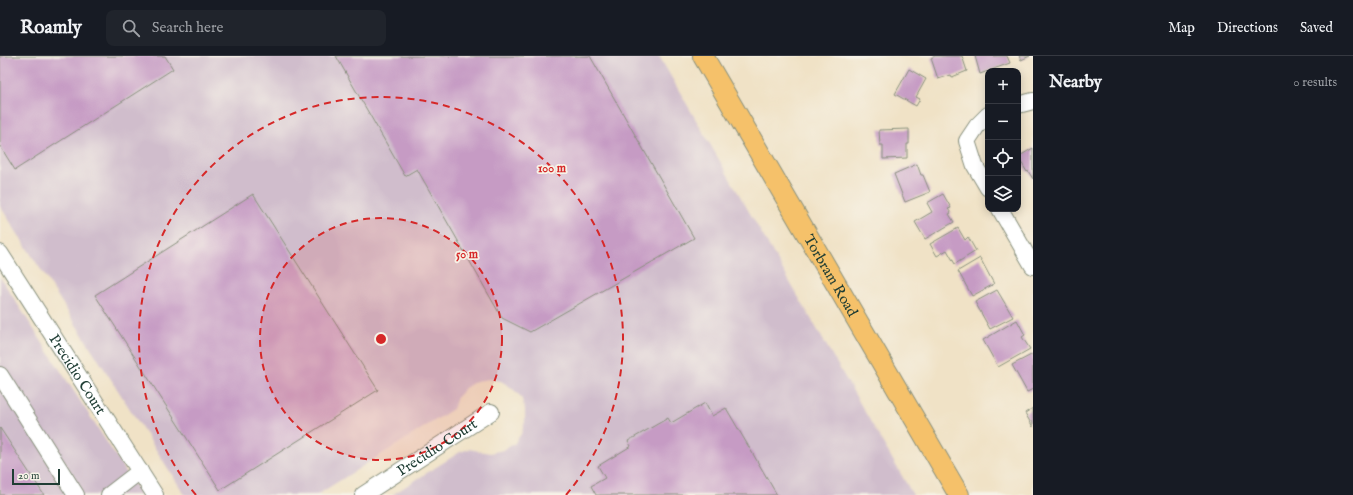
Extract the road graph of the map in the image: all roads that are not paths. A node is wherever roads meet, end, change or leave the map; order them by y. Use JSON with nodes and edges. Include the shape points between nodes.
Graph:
{"nodes":[{"id":1,"x":703,"y":56,"type":"edge"},
{"id":2,"x":1033,"y":101,"type":"edge"},
{"id":3,"x":1021,"y":104,"type":"edge"},
{"id":4,"x":985,"y":118,"type":"edge"},
{"id":5,"x":985,"y":183,"type":"edge"},
{"id":6,"x":1002,"y":212,"type":"edge"},
{"id":7,"x":0,"y":253,"type":"edge"},
{"id":8,"x":1033,"y":266,"type":"edge"},
{"id":9,"x":5,"y":271,"type":"edge"},
{"id":10,"x":0,"y":375,"type":"edge"},
{"id":11,"x":491,"y":412,"type":"dead end"},
{"id":12,"x":140,"y":471,"type":"junction"},
{"id":13,"x":76,"y":495,"type":"edge"},
{"id":14,"x":109,"y":495,"type":"edge"},
{"id":15,"x":155,"y":495,"type":"edge"},
{"id":16,"x":364,"y":495,"type":"edge"},
{"id":17,"x":958,"y":495,"type":"edge"}],
"edges":[{"from":1,"to":17,"type":"main road","name":"Torbram Road"},
{"from":2,"to":3,"type":"street"},
{"from":4,"to":5,"type":"street","via":[[967,141],[975,166]]},
{"from":6,"to":8,"type":"street"},
{"from":7,"to":9,"type":"street","name":"Precidio Court"},
{"from":9,"to":12,"type":"street","name":"Precidio Court"},
{"from":10,"to":13,"type":"street"},
{"from":11,"to":16,"type":"street","name":"Precidio Court"},
{"from":12,"to":14,"type":"street"},
{"from":12,"to":15,"type":"street","name":"Precidio Court"}]}
